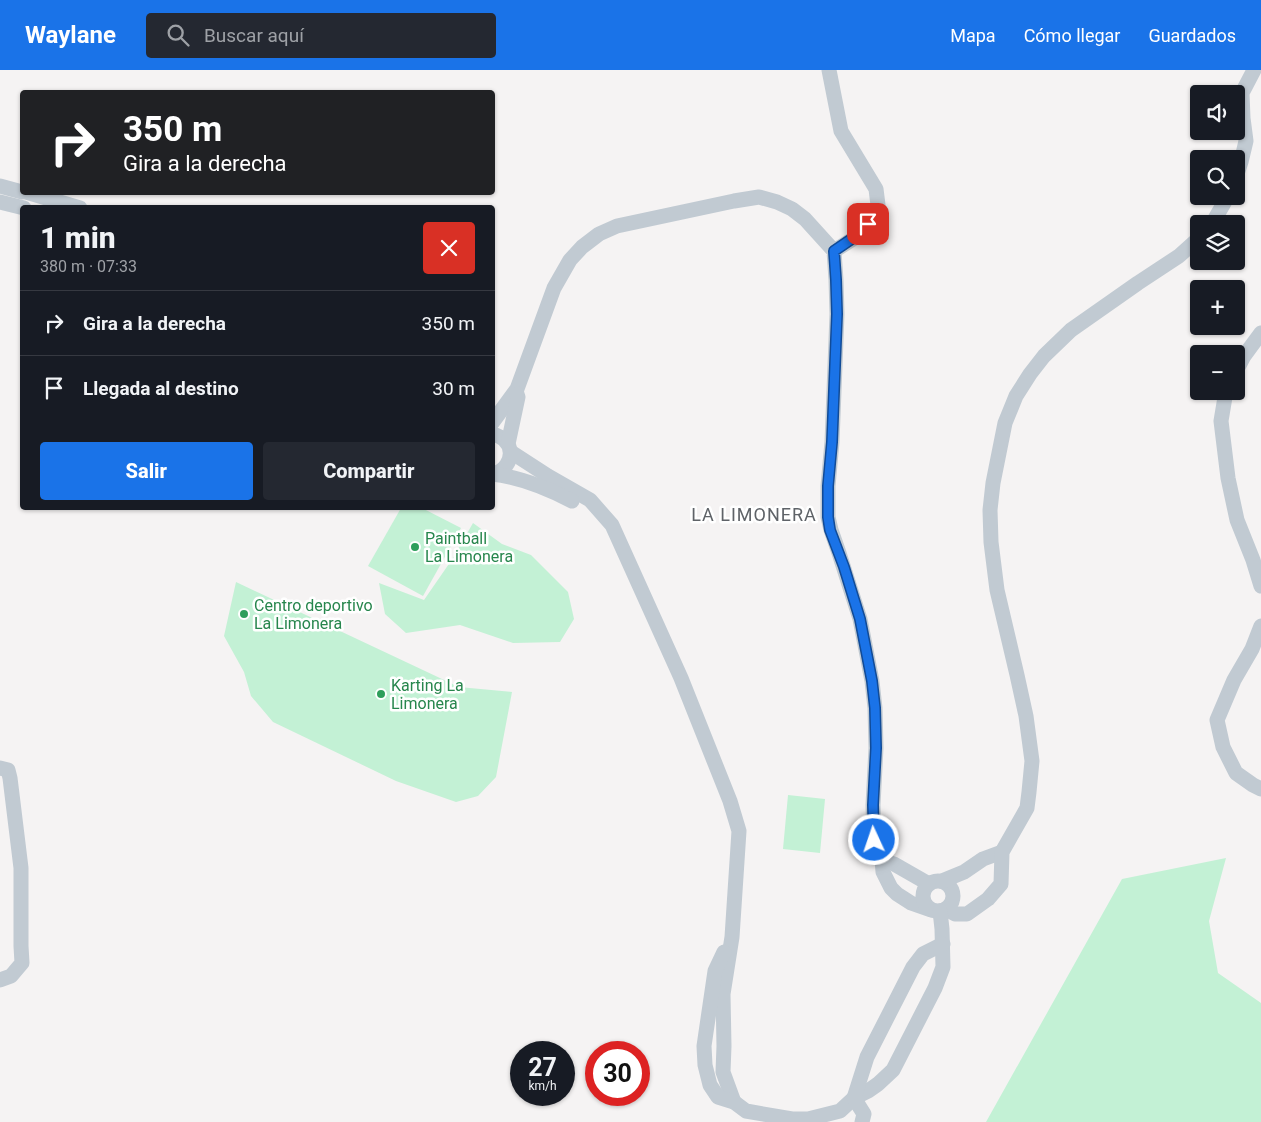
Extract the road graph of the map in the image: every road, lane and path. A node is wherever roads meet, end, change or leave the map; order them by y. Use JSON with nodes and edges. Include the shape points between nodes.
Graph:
{"nodes":[{"id":1,"x":829,"y":70,"type":"edge"},
{"id":2,"x":1254,"y":70,"type":"edge"},
{"id":3,"x":1244,"y":150,"type":"edge"},
{"id":4,"x":0,"y":186,"type":"edge"},
{"id":5,"x":20,"y":191,"type":"edge"},
{"id":6,"x":31,"y":195,"type":"edge"},
{"id":7,"x":0,"y":202,"type":"edge"},
{"id":8,"x":51,"y":203,"type":"edge"},
{"id":9,"x":20,"y":207,"type":"edge"},
{"id":10,"x":1190,"y":246,"type":"edge"},
{"id":11,"x":834,"y":251,"type":"junction"},
{"id":12,"x":1261,"y":333,"type":"edge"},
{"id":13,"x":1245,"y":355,"type":"edge"},
{"id":14,"x":517,"y":389,"type":"junction"},
{"id":15,"x":1224,"y":400,"type":"edge"},
{"id":16,"x":495,"y":419,"type":"edge"},
{"id":17,"x":495,"y":434,"type":"edge"},
{"id":18,"x":509,"y":448,"type":"junction"},
{"id":19,"x":495,"y":473,"type":"edge"},
{"id":20,"x":495,"y":474,"type":"edge"},
{"id":21,"x":612,"y":526,"type":"junction"},
{"id":22,"x":1261,"y":586,"type":"edge"},
{"id":23,"x":1261,"y":626,"type":"edge"},
{"id":24,"x":0,"y":768,"type":"edge"},
{"id":25,"x":1261,"y":788,"type":"edge"},
{"id":26,"x":1002,"y":852,"type":"junction"},
{"id":27,"x":882,"y":860,"type":"junction"},
{"id":28,"x":935,"y":883,"type":"junction"},
{"id":29,"x":939,"y":910,"type":"junction"},
{"id":30,"x":943,"y":944,"type":"junction"},
{"id":31,"x":0,"y":980,"type":"edge"},
{"id":32,"x":854,"y":1098,"type":"junction"},
{"id":33,"x":862,"y":1122,"type":"edge"}],
"edges":[{"from":1,"to":11,"type":"street","via":[[841,131],[876,189],[878,205],[868,224]]},
{"from":2,"to":3,"type":"street","via":[[1242,94]]},
{"from":4,"to":5,"type":"street"},
{"from":6,"to":8,"type":"street"},
{"from":7,"to":9,"type":"street"},
{"from":10,"to":26,"type":"street","via":[[1071,330],[1030,374],[1005,423],[993,483],[991,542],[997,590],[1026,716],[1032,761],[1026,808]]},
{"from":11,"to":14,"type":"street","via":[[792,209],[759,197],[617,226],[582,247],[561,274]]},
{"from":11,"to":27,"type":"street","via":[[837,314],[828,517],[860,619],[872,681],[876,740],[874,840]]},
{"from":12,"to":13,"type":"street"},
{"from":14,"to":16,"type":"street"},
{"from":14,"to":18,"type":"street"},
{"from":15,"to":22,"type":"street","via":[[1221,421],[1228,478],[1237,520]]},
{"from":17,"to":18,"type":"street","via":[[503,438]]},
{"from":18,"to":19,"type":"street","via":[[510,458],[505,468]]},
{"from":18,"to":21,"type":"street","via":[[590,500]]},
{"from":20,"to":21,"type":"street","via":[[552,490]]},
{"from":21,"to":32,"type":"street","via":[[681,678],[735,813],[739,831],[732,937],[715,971],[704,1046],[710,1085],[718,1097],[734,1102],[746,1111],[792,1118],[808,1119],[840,1111]]},
{"from":23,"to":25,"type":"street","via":[[1216,720],[1223,747],[1236,773]]},
{"from":24,"to":31,"type":"street","via":[[8,770],[10,778],[21,868],[22,963],[11,976]]},
{"from":26,"to":28,"type":"street"},
{"from":26,"to":29,"type":"street","via":[[1001,884],[988,899],[967,914]]},
{"from":27,"to":28,"type":"street"},
{"from":27,"to":29,"type":"street","via":[[883,872],[897,894],[911,903]]},
{"from":28,"to":29,"type":"street","via":[[925,888],[923,898],[924,902]]},
{"from":28,"to":29,"type":"street","via":[[950,886],[954,894],[952,903]]},
{"from":29,"to":30,"type":"street"},
{"from":30,"to":32,"type":"street","via":[[923,954],[913,967],[867,1057]]},
{"from":30,"to":32,"type":"street","via":[[943,967],[935,988],[893,1070],[878,1084]]},
{"from":32,"to":33,"type":"street","via":[[864,1114]]}]}
